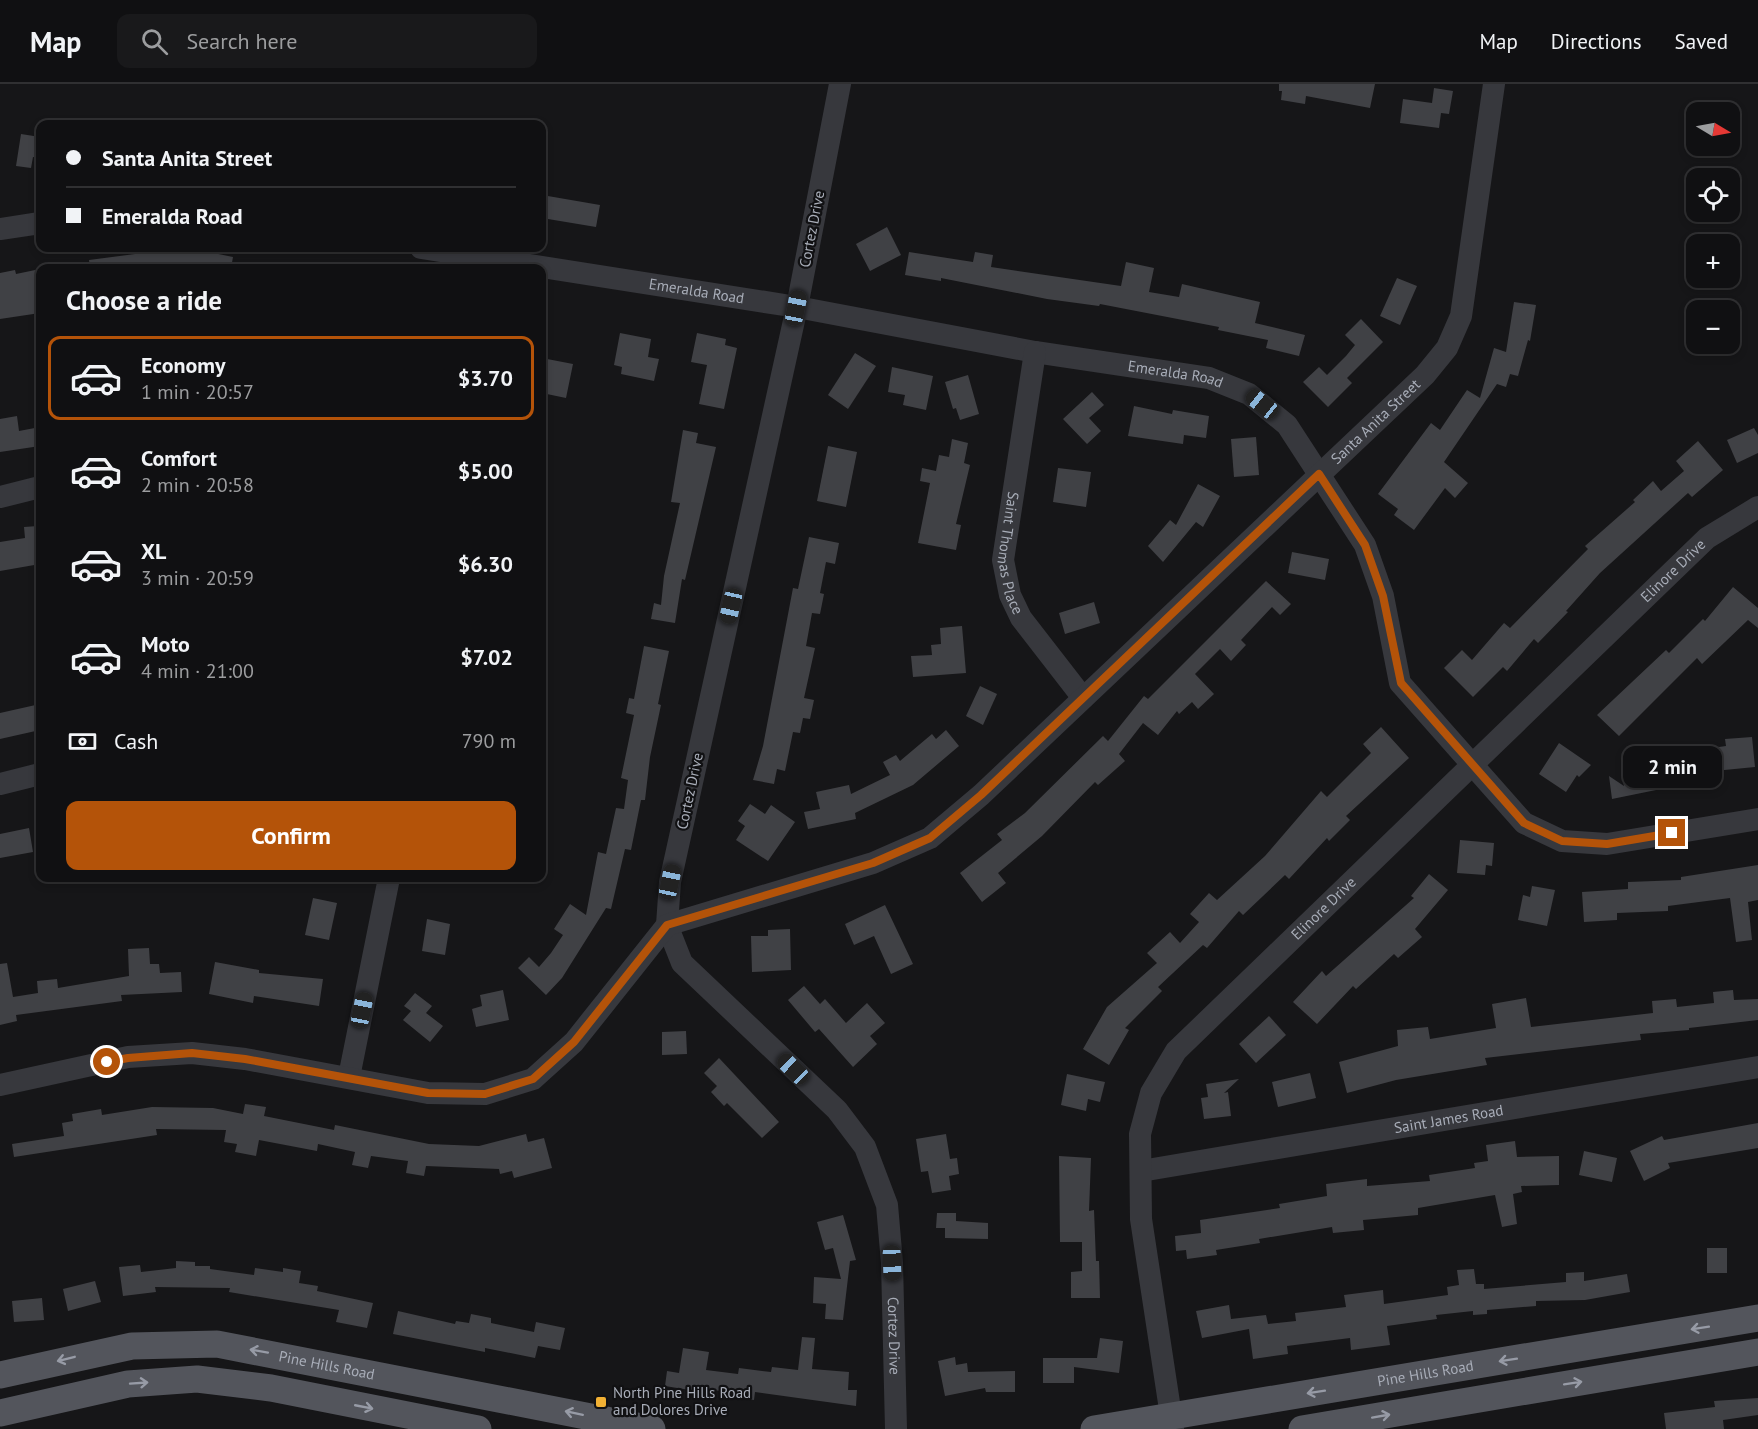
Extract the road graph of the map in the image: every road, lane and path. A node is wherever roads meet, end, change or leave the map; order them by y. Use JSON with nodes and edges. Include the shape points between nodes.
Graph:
{"nodes":[{"id":1,"x":840,"y":84,"type":"edge"},
{"id":2,"x":1494,"y":84,"type":"edge"},
{"id":3,"x":36,"y":224,"type":"edge"},
{"id":4,"x":0,"y":229,"type":"edge"},
{"id":5,"x":441,"y":252,"type":"edge"},
{"id":6,"x":503,"y":264,"type":"edge"},
{"id":7,"x":546,"y":271,"type":"edge"},
{"id":8,"x":796,"y":308,"type":"junction"},
{"id":9,"x":1035,"y":352,"type":"junction"},
{"id":10,"x":1319,"y":474,"type":"junction"},
{"id":11,"x":36,"y":489,"type":"edge"},
{"id":12,"x":0,"y":497,"type":"edge"},
{"id":13,"x":1758,"y":507,"type":"edge"},
{"id":14,"x":1083,"y":698,"type":"junction"},
{"id":15,"x":1473,"y":766,"type":"junction"},
{"id":16,"x":36,"y":775,"type":"edge"},
{"id":17,"x":0,"y":784,"type":"edge"},
{"id":18,"x":1758,"y":819,"type":"edge"},
{"id":19,"x":388,"y":882,"type":"edge"},
{"id":20,"x":667,"y":925,"type":"junction"},
{"id":21,"x":1758,"y":1067,"type":"edge"},
{"id":22,"x":349,"y":1077,"type":"junction"},
{"id":23,"x":0,"y":1085,"type":"edge"},
{"id":24,"x":1141,"y":1171,"type":"junction"},
{"id":25,"x":1758,"y":1318,"type":"edge"},
{"id":26,"x":1758,"y":1352,"type":"edge"},
{"id":27,"x":0,"y":1375,"type":"edge"},
{"id":28,"x":0,"y":1413,"type":"edge"},
{"id":29,"x":1172,"y":1422,"type":"edge"},
{"id":30,"x":478,"y":1429,"type":"edge"},
{"id":31,"x":652,"y":1429,"type":"edge"},
{"id":32,"x":896,"y":1429,"type":"edge"},
{"id":33,"x":1094,"y":1429,"type":"edge"},
{"id":34,"x":1302,"y":1429,"type":"edge"}],
"edges":[{"from":1,"to":8,"type":"street","name":"Cortez Drive"},
{"from":2,"to":10,"type":"street","name":"Santa Anita Street","via":[[1461,316],[1447,348],[1425,375]]},
{"from":3,"to":4,"type":"street"},
{"from":5,"to":6,"type":"street","name":"Emeralda Road"},
{"from":7,"to":8,"type":"street","name":"Emeralda Road"},
{"from":8,"to":9,"type":"street","name":"Emeralda Road"},
{"from":8,"to":20,"type":"street","name":"Cortez Drive","via":[[672,871]]},
{"from":9,"to":10,"type":"street","name":"Emeralda Road","via":[[1209,378],[1249,394],[1287,425]]},
{"from":9,"to":14,"type":"street","name":"Saint Thomas Place","via":[[1003,560],[1010,595],[1021,618]]},
{"from":10,"to":14,"type":"street","name":"Santa Anita Street"},
{"from":10,"to":15,"type":"street","name":"Emeralda Road","via":[[1365,545],[1383,596],[1401,683]]},
{"from":11,"to":12,"type":"street"},
{"from":13,"to":15,"type":"street","name":"Elinore Drive","via":[[1707,538]]},
{"from":14,"to":20,"type":"street","name":"Santa Anita Street","via":[[930,838],[873,863]]},
{"from":15,"to":18,"type":"street","name":"Emeralda Road","via":[[1524,823],[1562,841],[1607,844]]},
{"from":15,"to":24,"type":"street","name":"Elinore Drive","via":[[1176,1051],[1151,1093],[1140,1134]]},
{"from":16,"to":17,"type":"street"},
{"from":19,"to":22,"type":"street"},
{"from":20,"to":22,"type":"street","via":[[574,1042],[533,1079],[485,1094],[428,1093]]},
{"from":20,"to":32,"type":"street","name":"Cortez Drive","via":[[682,963],[837,1110],[865,1147],[887,1205]]},
{"from":21,"to":24,"type":"street","name":"Saint James Road"},
{"from":22,"to":23,"type":"street","via":[[192,1053],[128,1058]]},
{"from":24,"to":29,"type":"street","name":"Elinore Drive","via":[[1141,1219]]},
{"from":25,"to":29,"type":"main road","name":"Pine Hills Road","one_way":true},
{"from":34,"to":26,"type":"main road","one_way":true},
{"from":31,"to":27,"type":"main road","name":"Pine Hills Road","one_way":true,"via":[[217,1344],[132,1346]]},
{"from":28,"to":30,"type":"main road","one_way":true,"via":[[128,1384],[197,1379],[271,1388]]},
{"from":29,"to":33,"type":"main road","name":"Pine Hills Road"}]}
